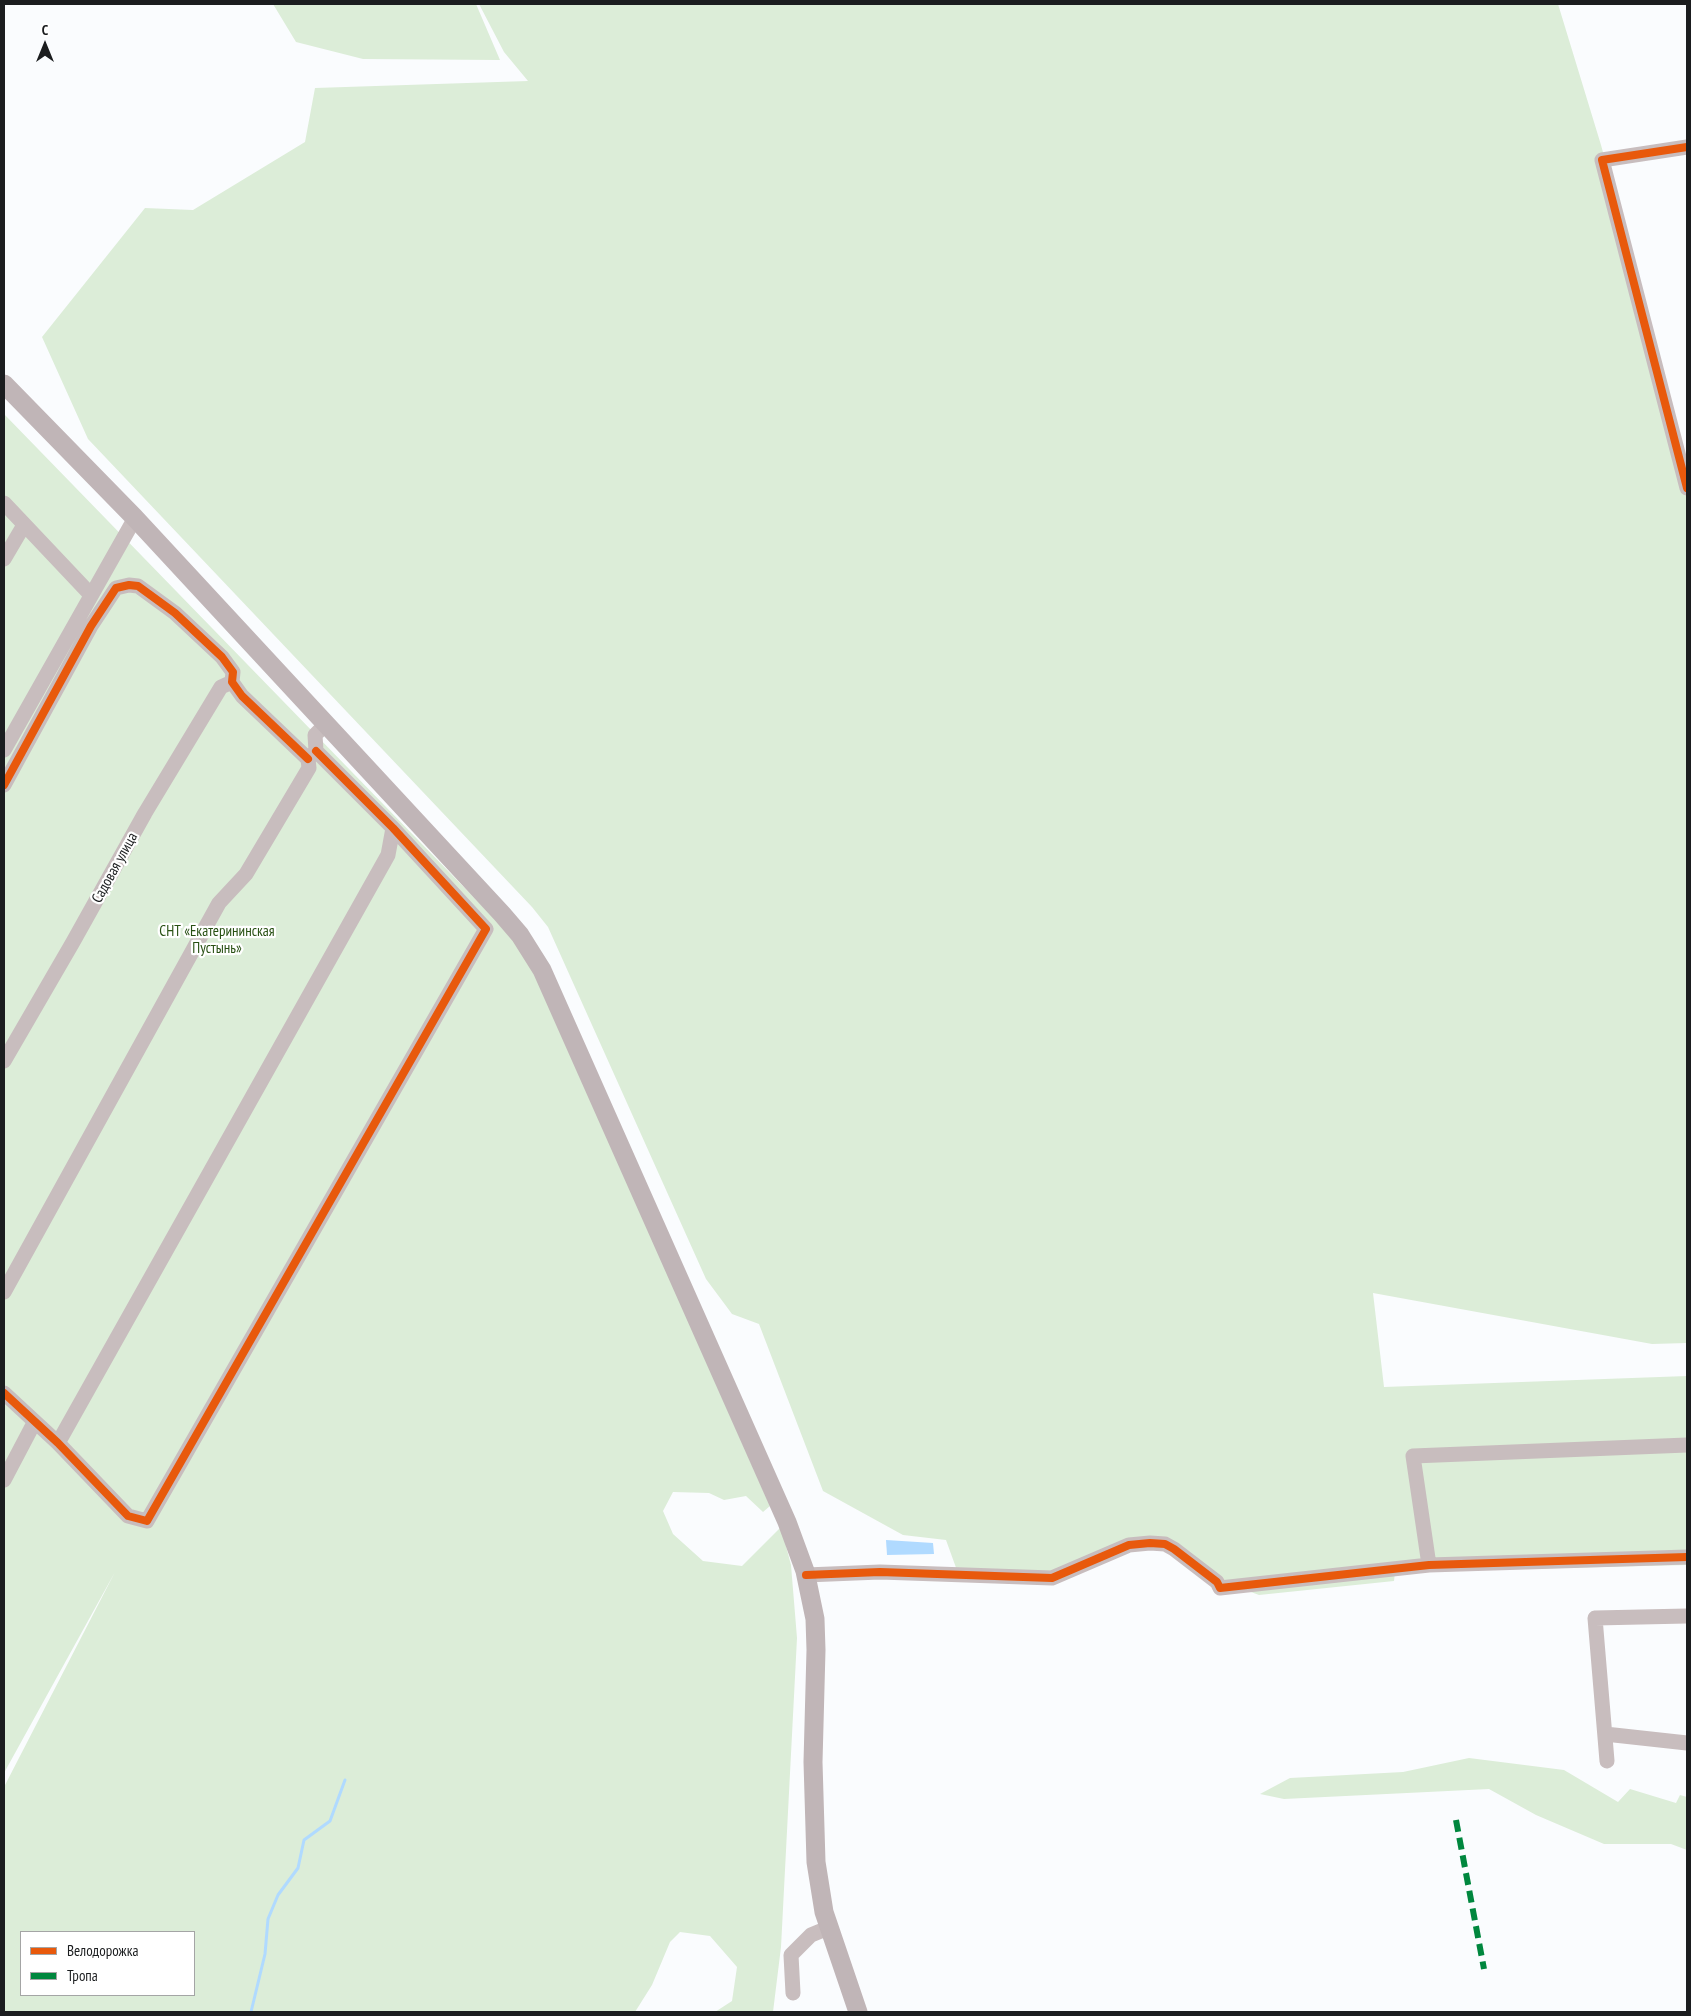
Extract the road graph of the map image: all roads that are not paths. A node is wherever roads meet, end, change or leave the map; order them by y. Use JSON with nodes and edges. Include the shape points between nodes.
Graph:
{"nodes":[{"id":1,"x":1687,"y":147,"type":"edge"},
{"id":2,"x":4,"y":384,"type":"edge"},
{"id":3,"x":1687,"y":488,"type":"edge"},
{"id":4,"x":4,"y":503,"type":"edge"},
{"id":5,"x":135,"y":518,"type":"junction"},
{"id":6,"x":24,"y":526,"type":"junction"},
{"id":7,"x":4,"y":559,"type":"edge"},
{"id":8,"x":91,"y":594,"type":"junction"},
{"id":9,"x":232,"y":682,"type":"junction"},
{"id":10,"x":325,"y":725,"type":"junction"},
{"id":11,"x":4,"y":750,"type":"edge"},
{"id":12,"x":312,"y":755,"type":"junction"},
{"id":13,"x":4,"y":785,"type":"edge"},
{"id":14,"x":393,"y":828,"type":"junction"},
{"id":15,"x":493,"y":904,"type":"junction"},
{"id":16,"x":486,"y":929,"type":"junction"},
{"id":17,"x":4,"y":1061,"type":"edge"},
{"id":18,"x":4,"y":1292,"type":"edge"},
{"id":19,"x":4,"y":1394,"type":"edge"},
{"id":20,"x":34,"y":1423,"type":"junction"},
{"id":21,"x":58,"y":1444,"type":"junction"},
{"id":22,"x":1687,"y":1446,"type":"edge"},
{"id":23,"x":4,"y":1480,"type":"edge"},
{"id":24,"x":1687,"y":1557,"type":"edge"},
{"id":25,"x":1429,"y":1565,"type":"junction"},
{"id":26,"x":806,"y":1575,"type":"junction"},
{"id":27,"x":1687,"y":1616,"type":"edge"},
{"id":28,"x":1605,"y":1734,"type":"junction"},
{"id":29,"x":1687,"y":1743,"type":"edge"},
{"id":30,"x":1608,"y":1761,"type":"dead end"},
{"id":31,"x":828,"y":1928,"type":"junction"},
{"id":32,"x":793,"y":1992,"type":"dead end"},
{"id":33,"x":858,"y":2012,"type":"edge"}],
"edges":[{"from":1,"to":3,"type":"street","via":[[1602,160]]},
{"from":2,"to":5,"type":"main road"},
{"from":4,"to":6,"type":"street"},
{"from":5,"to":8,"type":"street"},
{"from":5,"to":10,"type":"main road"},
{"from":6,"to":7,"type":"street"},
{"from":6,"to":8,"type":"street"},
{"from":8,"to":11,"type":"street"},
{"from":9,"to":12,"type":"street","via":[[242,696]]},
{"from":9,"to":13,"type":"street","via":[[233,672],[222,657],[175,613],[138,586],[116,588],[91,626]]},
{"from":9,"to":17,"type":"street","name":"Садовая улица","via":[[221,687],[145,813]]},
{"from":10,"to":12,"type":"street","via":[[315,735]]},
{"from":10,"to":15,"type":"main road"},
{"from":12,"to":14,"type":"street"},
{"from":12,"to":18,"type":"street","via":[[308,768],[246,874],[219,904]]},
{"from":14,"to":16,"type":"street"},
{"from":14,"to":21,"type":"street","via":[[388,855]]},
{"from":15,"to":16,"type":"street","via":[[485,922]]},
{"from":15,"to":26,"type":"main road","via":[[520,935],[556,998],[786,1522]]},
{"from":16,"to":21,"type":"street","via":[[147,1521],[128,1516]]},
{"from":19,"to":20,"type":"street"},
{"from":20,"to":21,"type":"street"},
{"from":20,"to":23,"type":"street"},
{"from":22,"to":25,"type":"street","via":[[1413,1456]]},
{"from":24,"to":25,"type":"street"},
{"from":25,"to":26,"type":"street","via":[[1220,1588],[1217,1582],[1174,1549],[1165,1544],[1150,1543],[1128,1545],[1052,1578],[899,1572]]},
{"from":26,"to":31,"type":"main road","via":[[816,1650],[813,1762],[816,1862]]},
{"from":27,"to":28,"type":"street","via":[[1595,1618]]},
{"from":28,"to":29,"type":"street"},
{"from":28,"to":30,"type":"street"},
{"from":31,"to":32,"type":"street","via":[[810,1935],[791,1955]]},
{"from":31,"to":33,"type":"main road"}]}
